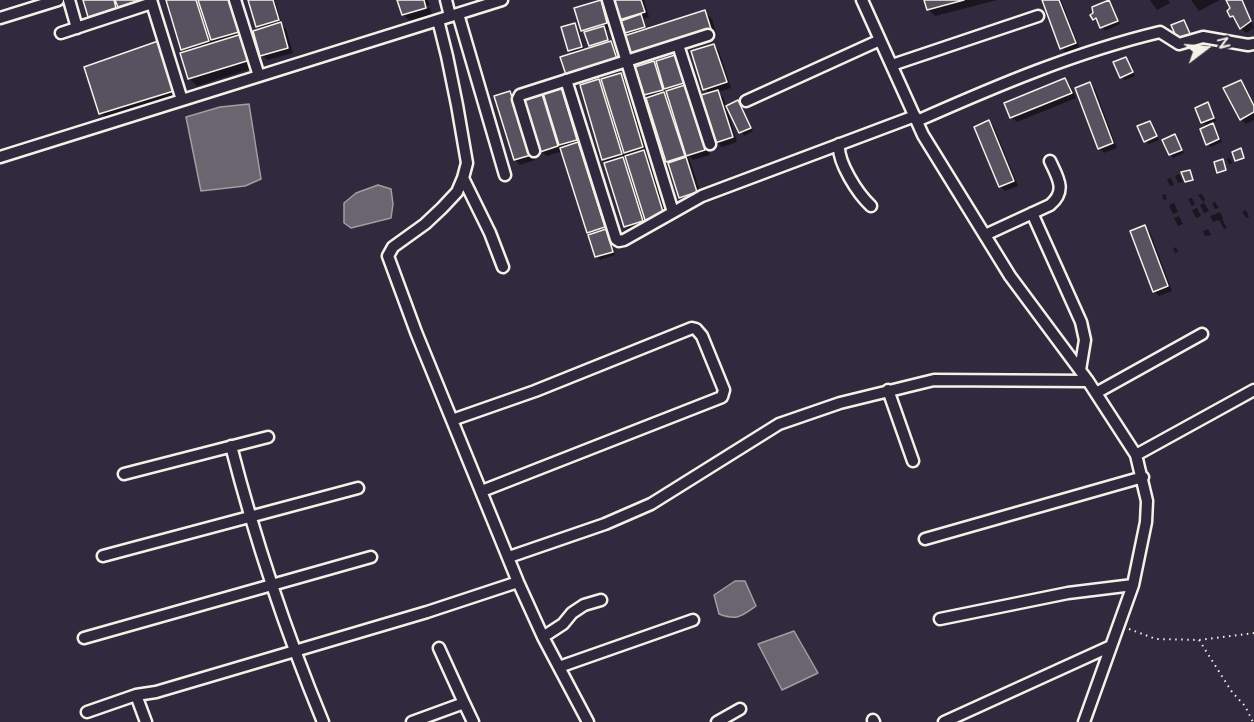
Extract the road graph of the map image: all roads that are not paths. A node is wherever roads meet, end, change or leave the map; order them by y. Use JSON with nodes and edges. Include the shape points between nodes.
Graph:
{"nodes":[{"id":1,"x":58,"y":0,"type":"edge"},
{"id":2,"x":69,"y":0,"type":"edge"},
{"id":3,"x":236,"y":0,"type":"edge"},
{"id":4,"x":446,"y":0,"type":"edge"},
{"id":5,"x":502,"y":0,"type":"edge"},
{"id":6,"x":608,"y":0,"type":"edge"},
{"id":7,"x":877,"y":0,"type":"edge"},
{"id":8,"x":151,"y":1,"type":"edge"},
{"id":9,"x":863,"y":2,"type":"edge"},
{"id":10,"x":454,"y":15,"type":"junction"},
{"id":11,"x":1038,"y":16,"type":"dead end"},
{"id":12,"x":0,"y":18,"type":"edge"},
{"id":13,"x":438,"y":20,"type":"junction"},
{"id":14,"x":77,"y":28,"type":"junction"},
{"id":15,"x":61,"y":33,"type":"dead end"},
{"id":16,"x":708,"y":35,"type":"dead end"},
{"id":17,"x":880,"y":40,"type":"junction"},
{"id":18,"x":1254,"y":44,"type":"edge"},
{"id":19,"x":678,"y":45,"type":"junction"},
{"id":20,"x":626,"y":61,"type":"junction"},
{"id":21,"x":892,"y":65,"type":"junction"},
{"id":22,"x":259,"y":76,"type":"junction"},
{"id":23,"x":566,"y":80,"type":"junction"},
{"id":24,"x":182,"y":100,"type":"junction"},
{"id":25,"x":746,"y":101,"type":"dead end"},
{"id":26,"x":916,"y":118,"type":"junction"},
{"id":27,"x":710,"y":144,"type":"dead end"},
{"id":28,"x":839,"y":144,"type":"junction"},
{"id":29,"x":534,"y":151,"type":"dead end"},
{"id":30,"x":0,"y":157,"type":"edge"},
{"id":31,"x":1050,"y":161,"type":"dead end"},
{"id":32,"x":505,"y":176,"type":"dead end"},
{"id":33,"x":464,"y":178,"type":"junction"},
{"id":34,"x":871,"y":206,"type":"dead end"},
{"id":35,"x":673,"y":212,"type":"junction"},
{"id":36,"x":1032,"y":213,"type":"junction"},
{"id":37,"x":985,"y":235,"type":"junction"},
{"id":38,"x":503,"y":267,"type":"dead end"},
{"id":39,"x":1202,"y":334,"type":"dead end"},
{"id":40,"x":1080,"y":370,"type":"junction"},
{"id":41,"x":1088,"y":381,"type":"junction"},
{"id":42,"x":888,"y":390,"type":"junction"},
{"id":43,"x":1254,"y":390,"type":"edge"},
{"id":44,"x":1096,"y":393,"type":"junction"},
{"id":45,"x":452,"y":420,"type":"junction"},
{"id":46,"x":268,"y":437,"type":"dead end"},
{"id":47,"x":231,"y":446,"type":"junction"},
{"id":48,"x":1136,"y":455,"type":"junction"},
{"id":49,"x":913,"y":461,"type":"dead end"},
{"id":50,"x":124,"y":474,"type":"dead end"},
{"id":51,"x":1143,"y":477,"type":"junction"},
{"id":52,"x":357,"y":488,"type":"dead end"},
{"id":53,"x":482,"y":491,"type":"junction"},
{"id":54,"x":250,"y":517,"type":"junction"},
{"id":55,"x":925,"y":539,"type":"dead end"},
{"id":56,"x":103,"y":556,"type":"dead end"},
{"id":57,"x":371,"y":557,"type":"dead end"},
{"id":58,"x":509,"y":557,"type":"junction"},
{"id":59,"x":518,"y":582,"type":"junction"},
{"id":60,"x":270,"y":585,"type":"junction"},
{"id":61,"x":1133,"y":585,"type":"junction"},
{"id":62,"x":601,"y":600,"type":"dead end"},
{"id":63,"x":940,"y":619,"type":"dead end"},
{"id":64,"x":693,"y":620,"type":"dead end"},
{"id":65,"x":543,"y":637,"type":"junction"},
{"id":66,"x":84,"y":638,"type":"dead end"},
{"id":67,"x":1111,"y":646,"type":"junction"},
{"id":68,"x":439,"y":648,"type":"dead end"},
{"id":69,"x":294,"y":651,"type":"junction"},
{"id":70,"x":559,"y":667,"type":"junction"},
{"id":71,"x":136,"y":695,"type":"junction"},
{"id":72,"x":464,"y":703,"type":"junction"},
{"id":73,"x":740,"y":709,"type":"dead end"},
{"id":74,"x":87,"y":712,"type":"dead end"},
{"id":75,"x":146,"y":722,"type":"edge"},
{"id":76,"x":324,"y":722,"type":"edge"},
{"id":77,"x":412,"y":722,"type":"edge"},
{"id":78,"x":473,"y":722,"type":"edge"},
{"id":79,"x":588,"y":722,"type":"edge"},
{"id":80,"x":717,"y":722,"type":"edge"},
{"id":81,"x":944,"y":722,"type":"edge"},
{"id":82,"x":1084,"y":722,"type":"edge"}],
"edges":[{"from":1,"to":12,"type":"street"},
{"from":2,"to":14,"type":"street"},
{"from":3,"to":22,"type":"street"},
{"from":4,"to":10,"type":"street"},
{"from":5,"to":10,"type":"street"},
{"from":6,"to":20,"type":"street"},
{"from":7,"to":9,"type":"street"},
{"from":8,"to":14,"type":"street"},
{"from":8,"to":24,"type":"street"},
{"from":9,"to":17,"type":"street"},
{"from":10,"to":13,"type":"street"},
{"from":10,"to":32,"type":"street"},
{"from":11,"to":21,"type":"street"},
{"from":13,"to":22,"type":"street"},
{"from":13,"to":33,"type":"street","via":[[461,128]]},
{"from":14,"to":15,"type":"street"},
{"from":16,"to":19,"type":"street"},
{"from":17,"to":21,"type":"street"},
{"from":17,"to":25,"type":"street"},
{"from":18,"to":26,"type":"street","via":[[1203,37],[1179,44],[1160,32],[1101,47]]},
{"from":19,"to":20,"type":"street"},
{"from":19,"to":27,"type":"street"},
{"from":20,"to":23,"type":"street"},
{"from":20,"to":35,"type":"street"},
{"from":21,"to":26,"type":"street"},
{"from":22,"to":24,"type":"street"},
{"from":23,"to":29,"type":"street","via":[[518,96]]},
{"from":23,"to":35,"type":"street","via":[[616,239],[624,240]]},
{"from":24,"to":30,"type":"street"},
{"from":26,"to":28,"type":"street"},
{"from":26,"to":37,"type":"street"},
{"from":28,"to":34,"type":"street","via":[[843,165],[860,196]]},
{"from":28,"to":35,"type":"street","via":[[702,196]]},
{"from":31,"to":36,"type":"street","via":[[1060,187],[1057,199]]},
{"from":33,"to":38,"type":"street"},
{"from":33,"to":45,"type":"street","via":[[457,192],[425,224],[393,247],[388,256]]},
{"from":36,"to":37,"type":"street"},
{"from":36,"to":40,"type":"street","via":[[1081,322],[1085,340]]},
{"from":37,"to":40,"type":"street","via":[[1010,276]]},
{"from":39,"to":44,"type":"street"},
{"from":40,"to":41,"type":"street"},
{"from":41,"to":42,"type":"street","via":[[934,380]]},
{"from":41,"to":44,"type":"street"},
{"from":42,"to":49,"type":"street"},
{"from":42,"to":58,"type":"street","via":[[779,424],[651,504]]},
{"from":43,"to":48,"type":"street"},
{"from":44,"to":48,"type":"street"},
{"from":45,"to":53,"type":"street"},
{"from":45,"to":53,"type":"street","via":[[692,328],[702,336],[724,390],[722,397]]},
{"from":46,"to":47,"type":"street"},
{"from":47,"to":50,"type":"street"},
{"from":47,"to":54,"type":"street"},
{"from":48,"to":51,"type":"street"},
{"from":51,"to":55,"type":"street"},
{"from":51,"to":61,"type":"street","via":[[1146,522]]},
{"from":52,"to":54,"type":"street"},
{"from":53,"to":58,"type":"street"},
{"from":54,"to":56,"type":"street"},
{"from":54,"to":60,"type":"street"},
{"from":57,"to":60,"type":"street"},
{"from":58,"to":59,"type":"street"},
{"from":59,"to":65,"type":"street"},
{"from":59,"to":69,"type":"street"},
{"from":60,"to":66,"type":"street"},
{"from":60,"to":69,"type":"street"},
{"from":61,"to":63,"type":"street","via":[[1068,593]]},
{"from":61,"to":67,"type":"street"},
{"from":62,"to":65,"type":"street","via":[[584,605]]},
{"from":64,"to":70,"type":"street"},
{"from":65,"to":70,"type":"street"},
{"from":67,"to":81,"type":"street"},
{"from":67,"to":82,"type":"street"},
{"from":68,"to":72,"type":"street"},
{"from":69,"to":71,"type":"street","via":[[156,693]]},
{"from":69,"to":76,"type":"street"},
{"from":70,"to":79,"type":"street"},
{"from":71,"to":74,"type":"street"},
{"from":71,"to":75,"type":"street"},
{"from":72,"to":77,"type":"street"},
{"from":72,"to":78,"type":"street"},
{"from":73,"to":80,"type":"street"}]}
